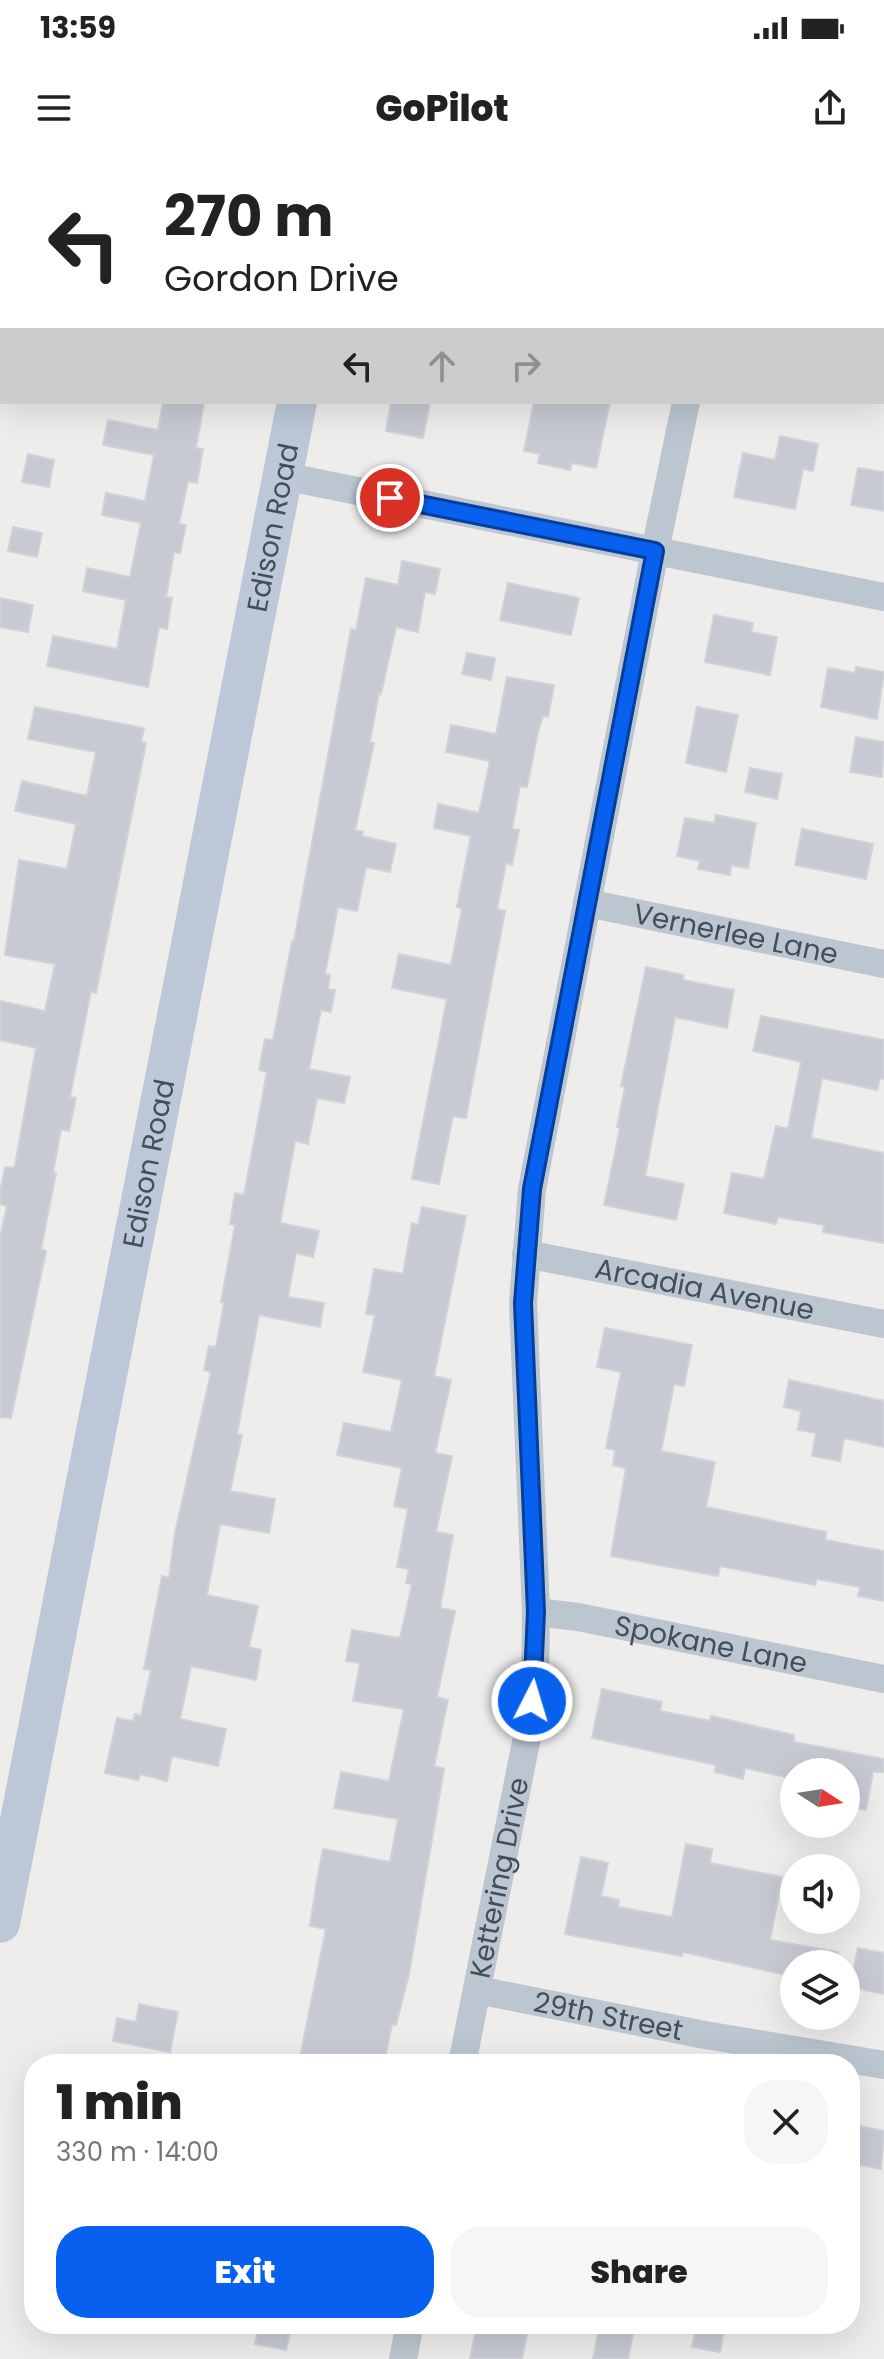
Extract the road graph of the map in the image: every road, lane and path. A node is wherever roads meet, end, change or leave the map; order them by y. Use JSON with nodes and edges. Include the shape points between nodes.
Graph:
{"nodes":[{"id":1,"x":297,"y":404,"type":"edge"},
{"id":2,"x":686,"y":404,"type":"edge"},
{"id":3,"x":283,"y":476,"type":"junction"},
{"id":4,"x":655,"y":551,"type":"junction"},
{"id":5,"x":884,"y":597,"type":"edge"},
{"id":6,"x":587,"y":903,"type":"junction"},
{"id":7,"x":884,"y":964,"type":"edge"},
{"id":8,"x":526,"y":1254,"type":"junction"},
{"id":9,"x":884,"y":1324,"type":"edge"},
{"id":10,"x":536,"y":1612,"type":"junction"},
{"id":11,"x":884,"y":1679,"type":"edge"},
{"id":12,"x":0,"y":1923,"type":"edge"},
{"id":13,"x":477,"y":1990,"type":"junction"},
{"id":14,"x":464,"y":2054,"type":"edge"},
{"id":15,"x":818,"y":2054,"type":"edge"},
{"id":16,"x":860,"y":2061,"type":"edge"},
{"id":17,"x":884,"y":2065,"type":"edge"},
{"id":18,"x":408,"y":2334,"type":"edge"},
{"id":19,"x":403,"y":2359,"type":"edge"}],
"edges":[{"from":1,"to":3,"type":"main road","name":"Edison Road"},
{"from":2,"to":4,"type":"street","name":"Kettering Drive"},
{"from":3,"to":4,"type":"street"},
{"from":3,"to":12,"type":"main road","name":"Edison Road"},
{"from":4,"to":5,"type":"street"},
{"from":4,"to":6,"type":"street","name":"Kettering Drive"},
{"from":6,"to":7,"type":"street","name":"Vernerlee Lane"},
{"from":6,"to":8,"type":"street","name":"Kettering Drive","via":[[536,1157]]},
{"from":8,"to":9,"type":"street","name":"Arcadia Avenue"},
{"from":8,"to":10,"type":"street","name":"Kettering Drive","via":[[526,1418]]},
{"from":10,"to":11,"type":"street","name":"Spokane Lane"},
{"from":10,"to":13,"type":"street","name":"Kettering Drive","via":[[529,1727]]},
{"from":13,"to":14,"type":"street","name":"Kettering Drive"},
{"from":13,"to":15,"type":"street","name":"29th Street"},
{"from":16,"to":17,"type":"street","name":"29th Street"},
{"from":18,"to":19,"type":"street"}]}
